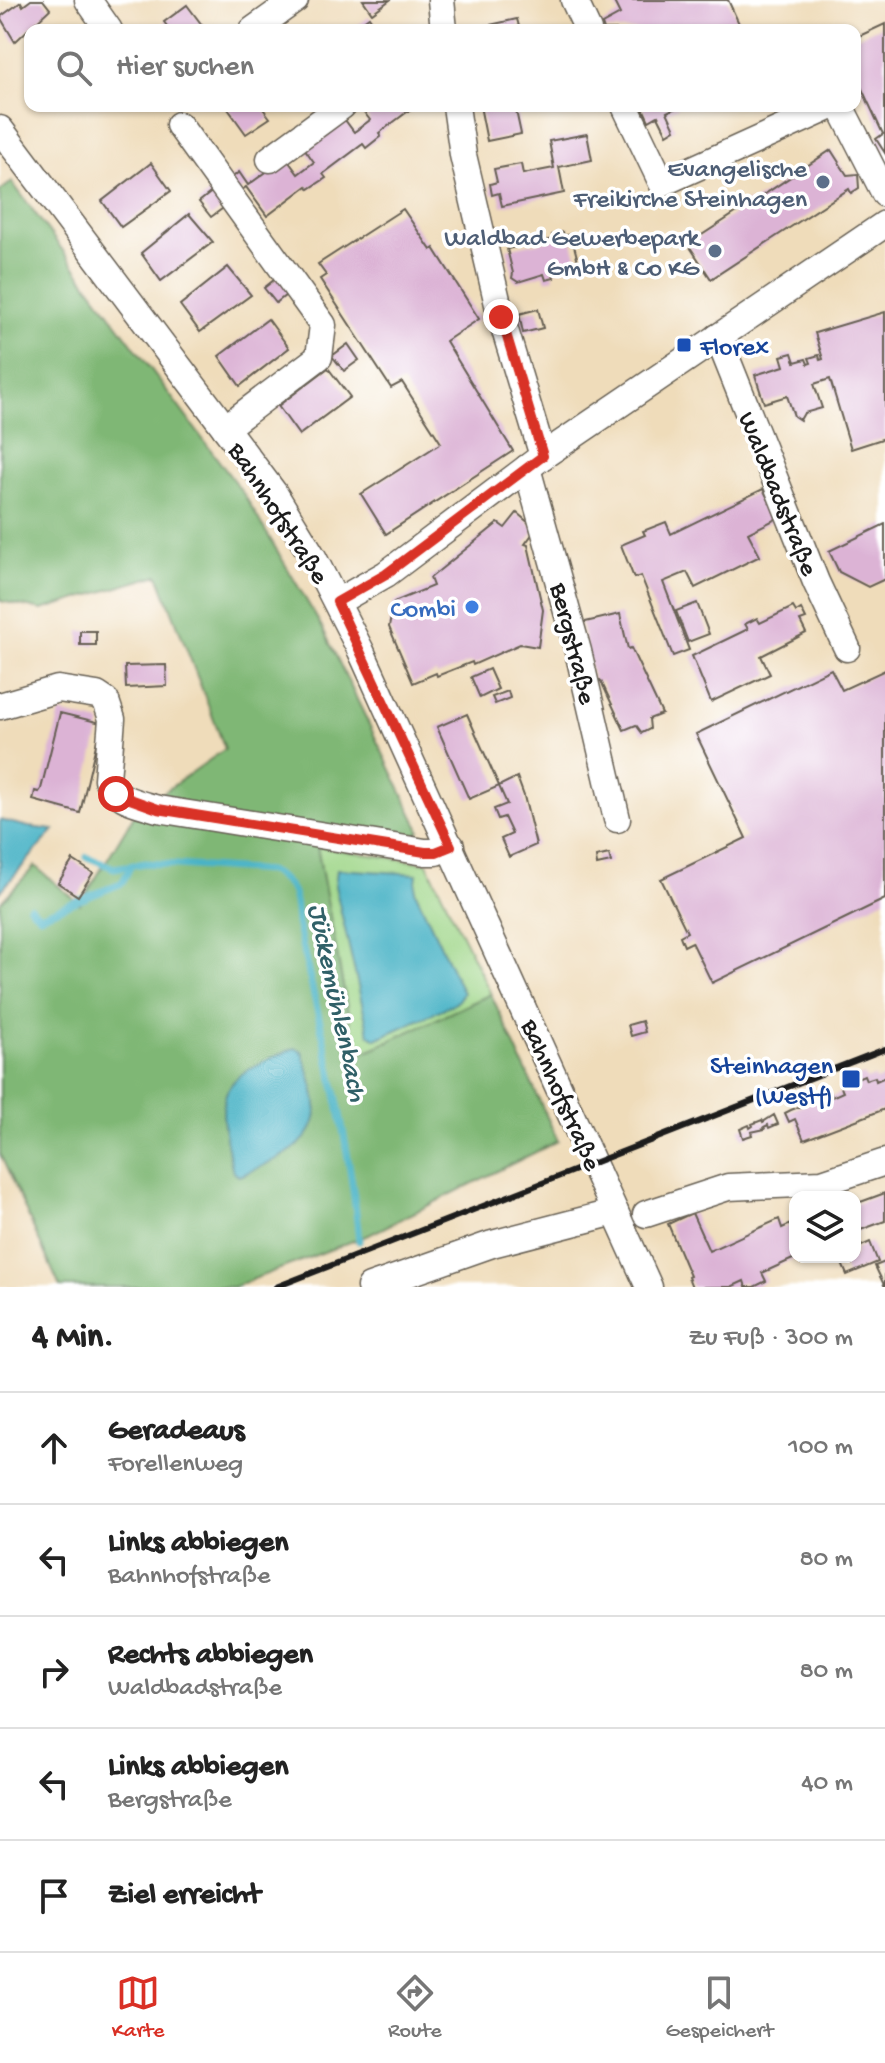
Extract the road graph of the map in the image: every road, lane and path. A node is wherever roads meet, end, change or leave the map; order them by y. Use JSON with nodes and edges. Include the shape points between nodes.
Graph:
{"nodes":[{"id":1,"x":88,"y":0,"type":"edge"},
{"id":2,"x":295,"y":0,"type":"edge"},
{"id":3,"x":441,"y":0,"type":"edge"},
{"id":4,"x":574,"y":0,"type":"edge"},
{"id":5,"x":105,"y":24,"type":"edge"},
{"id":6,"x":261,"y":24,"type":"edge"},
{"id":7,"x":443,"y":24,"type":"edge"},
{"id":8,"x":585,"y":24,"type":"edge"},
{"id":9,"x":334,"y":112,"type":"edge"},
{"id":10,"x":457,"y":112,"type":"edge"},
{"id":11,"x":628,"y":112,"type":"edge"},
{"id":12,"x":819,"y":112,"type":"edge"},
{"id":13,"x":843,"y":112,"type":"edge"},
{"id":14,"x":179,"y":125,"type":"dead end"},
{"id":15,"x":0,"y":129,"type":"edge"},
{"id":16,"x":270,"y":159,"type":"dead end"},
{"id":17,"x":885,"y":194,"type":"edge"},
{"id":18,"x":885,"y":224,"type":"edge"},
{"id":19,"x":718,"y":337,"type":"junction"},
{"id":20,"x":225,"y":428,"type":"junction"},
{"id":21,"x":535,"y":462,"type":"junction"},
{"id":22,"x":337,"y":602,"type":"junction"},
{"id":23,"x":847,"y":648,"type":"dead end"},
{"id":24,"x":0,"y":706,"type":"edge"},
{"id":25,"x":617,"y":819,"type":"dead end"},
{"id":26,"x":451,"y":846,"type":"junction"},
{"id":27,"x":885,"y":1162,"type":"edge"},
{"id":28,"x":615,"y":1212,"type":"junction"},
{"id":29,"x":646,"y":1214,"type":"dead end"},
{"id":30,"x":380,"y":1283,"type":"edge"},
{"id":31,"x":649,"y":1287,"type":"edge"}],
"edges":[{"from":1,"to":5,"type":"street"},
{"from":2,"to":6,"type":"street"},
{"from":3,"to":7,"type":"street"},
{"from":4,"to":8,"type":"street"},
{"from":9,"to":16,"type":"street"},
{"from":10,"to":21,"type":"street","name":"Bergstraße"},
{"from":11,"to":12,"type":"street","via":[[662,183]]},
{"from":13,"to":17,"type":"street"},
{"from":14,"to":20,"type":"street","via":[[323,325],[319,357]]},
{"from":15,"to":20,"type":"street","name":"Bahnhofstraße"},
{"from":18,"to":19,"type":"street"},
{"from":19,"to":21,"type":"street"},
{"from":19,"to":23,"type":"street","name":"Waldbadstraße"},
{"from":20,"to":22,"type":"street","name":"Bahnhofstraße","via":[[274,493]]},
{"from":21,"to":22,"type":"street","via":[[386,574]]},
{"from":21,"to":25,"type":"street","name":"Bergstraße"},
{"from":22,"to":26,"type":"street","name":"Bahnhofstraße"},
{"from":24,"to":26,"type":"street","via":[[58,689],[97,695],[106,701],[112,719],[107,779],[116,794],[158,809],[425,852]]},
{"from":26,"to":28,"type":"street","name":"Bahnhofstraße"},
{"from":27,"to":29,"type":"street","via":[[822,1183],[728,1187]]},
{"from":28,"to":30,"type":"street","via":[[492,1244]]},
{"from":28,"to":31,"type":"street","name":"Bahnhofstraße"}]}
